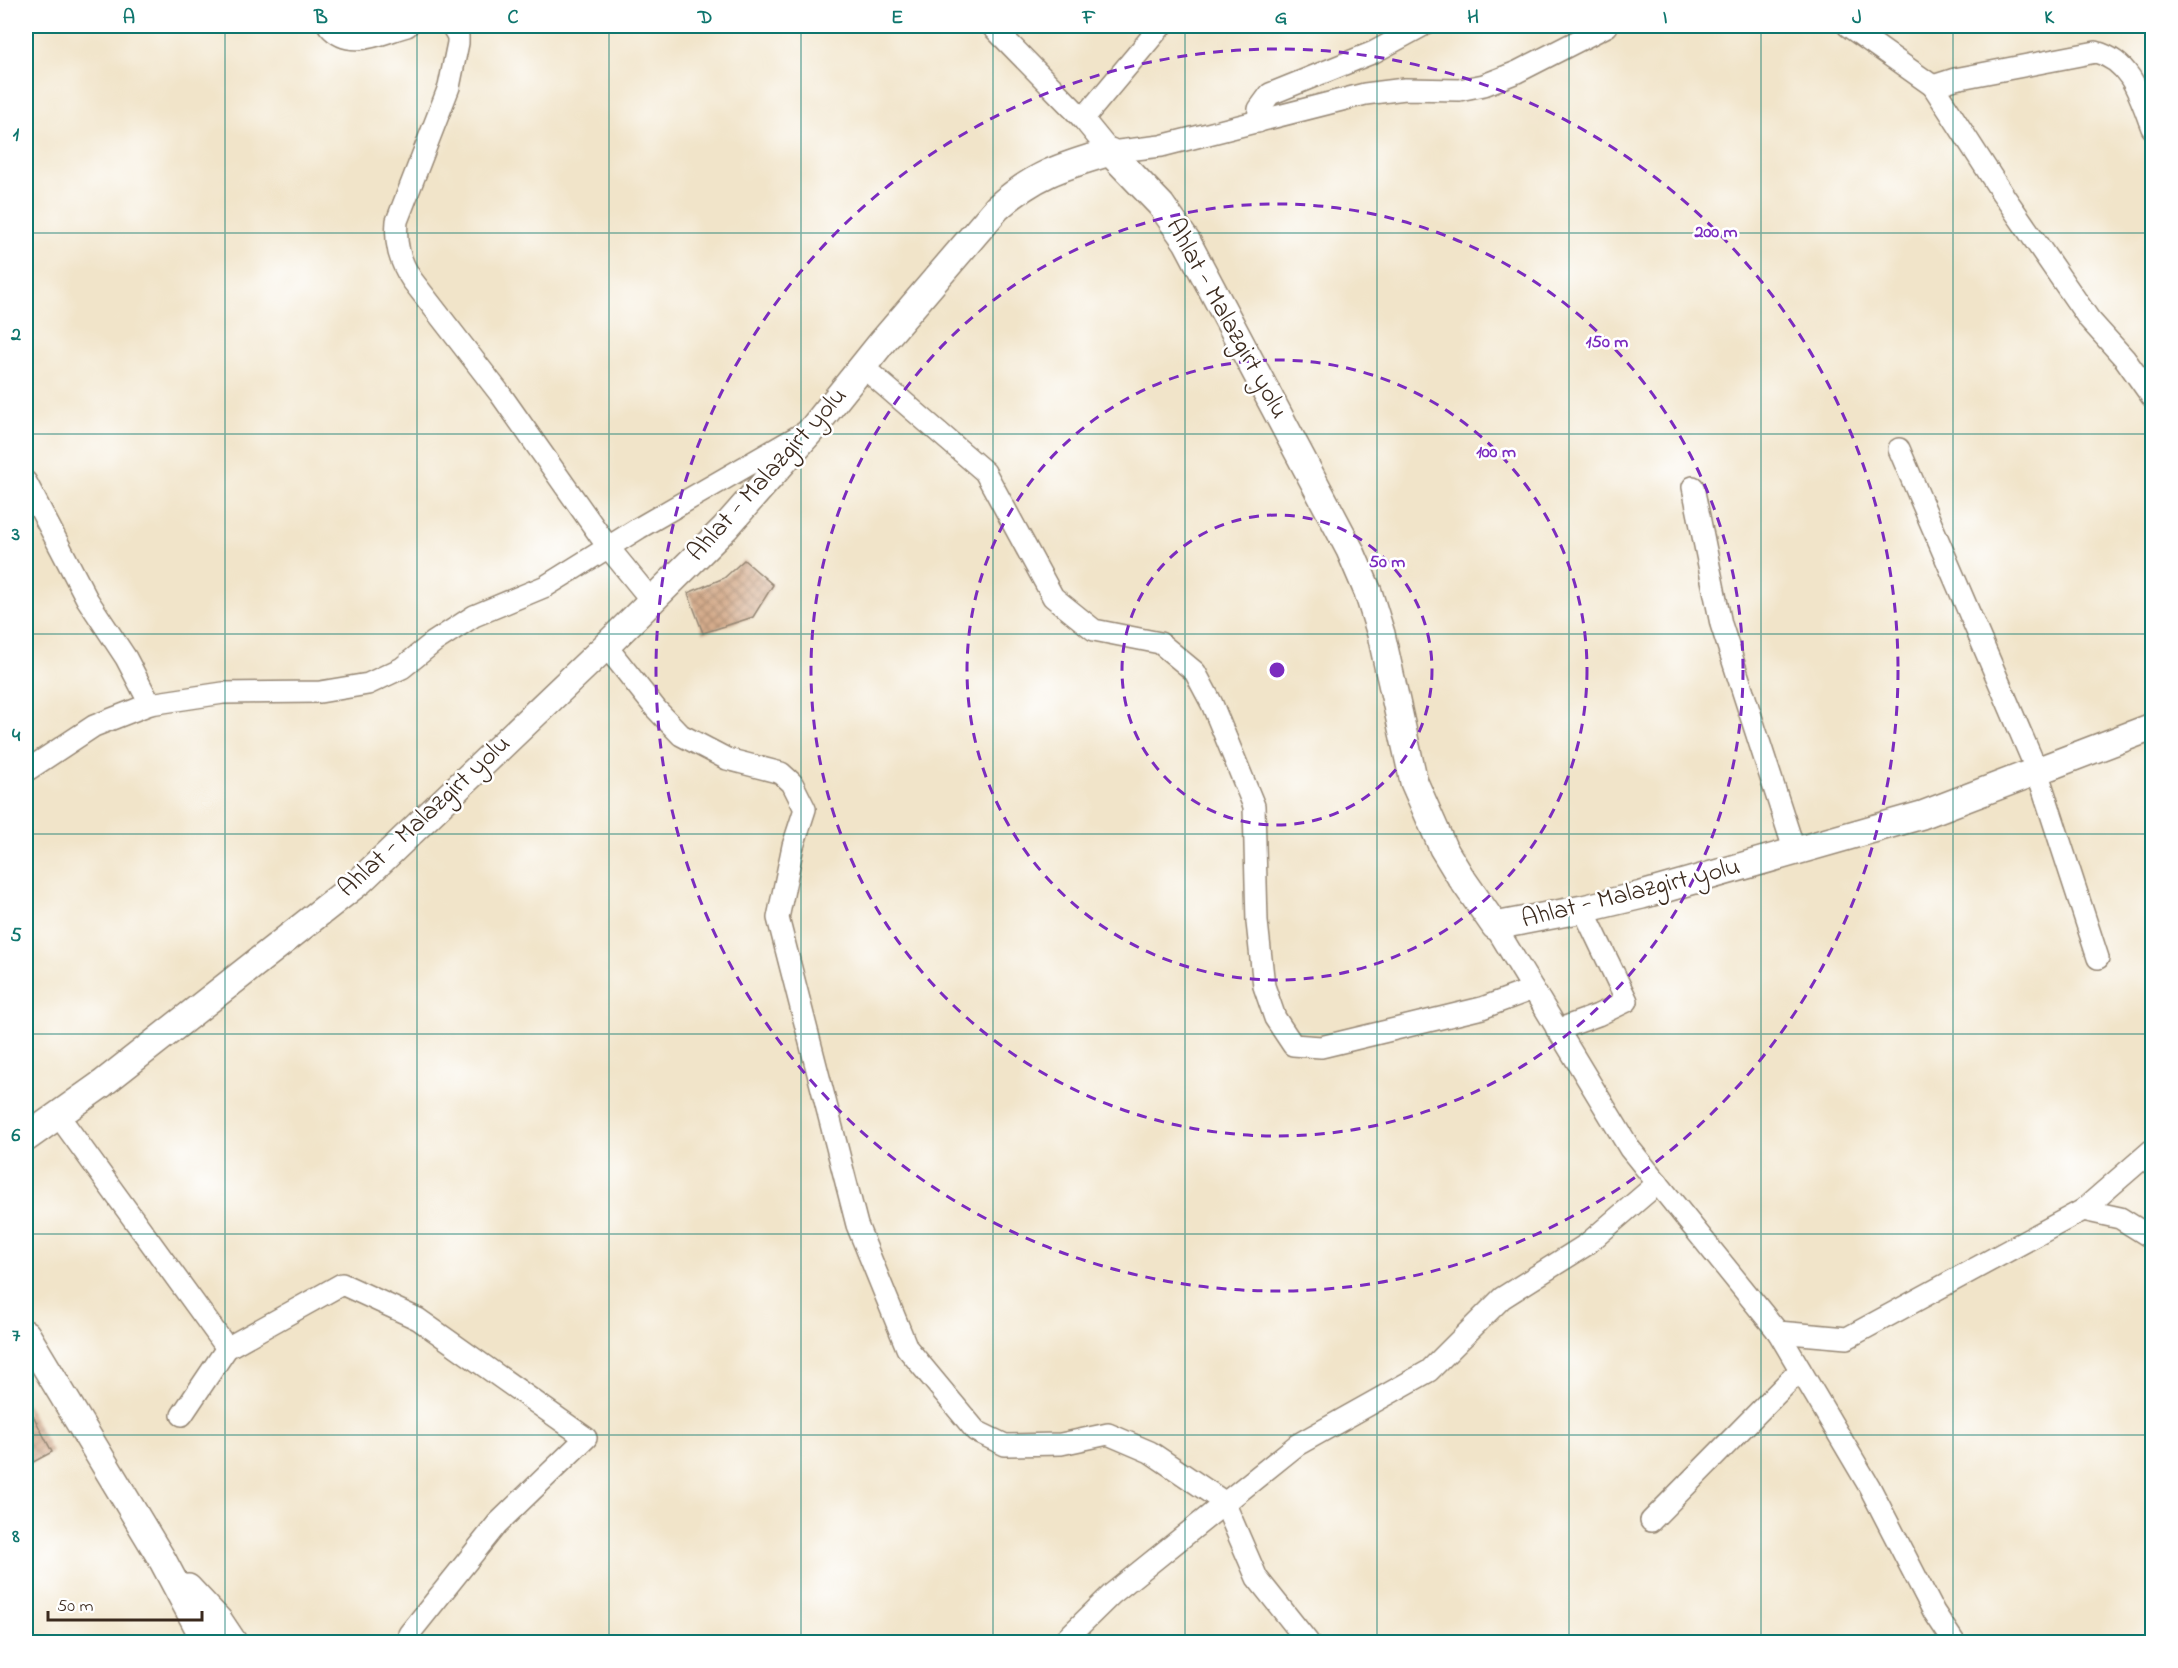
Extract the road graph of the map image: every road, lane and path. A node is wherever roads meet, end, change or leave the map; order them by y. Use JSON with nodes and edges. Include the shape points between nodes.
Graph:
{"nodes":[{"id":1,"x":330,"y":26,"type":"edge"},
{"id":2,"x":407,"y":26,"type":"edge"},
{"id":3,"x":453,"y":26,"type":"edge"},
{"id":4,"x":992,"y":26,"type":"edge"},
{"id":5,"x":1161,"y":26,"type":"edge"},
{"id":6,"x":1422,"y":26,"type":"edge"},
{"id":7,"x":1607,"y":26,"type":"edge"},
{"id":8,"x":1848,"y":26,"type":"edge"},
{"id":9,"x":1933,"y":86,"type":"junction"},
{"id":10,"x":1083,"y":119,"type":"junction"},
{"id":11,"x":1258,"y":122,"type":"junction"},
{"id":12,"x":2152,"y":128,"type":"edge"},
{"id":13,"x":1110,"y":152,"type":"junction"},
{"id":14,"x":863,"y":367,"type":"junction"},
{"id":15,"x":2152,"y":397,"type":"edge"},
{"id":16,"x":814,"y":427,"type":"junction"},
{"id":17,"x":1899,"y":449,"type":"dead end"},
{"id":18,"x":26,"y":482,"type":"edge"},
{"id":19,"x":1694,"y":487,"type":"dead end"},
{"id":20,"x":608,"y":547,"type":"junction"},
{"id":21,"x":652,"y":601,"type":"junction"},
{"id":22,"x":606,"y":646,"type":"junction"},
{"id":23,"x":150,"y":704,"type":"junction"},
{"id":24,"x":2152,"y":727,"type":"edge"},
{"id":25,"x":26,"y":771,"type":"edge"},
{"id":26,"x":2037,"y":771,"type":"junction"},
{"id":27,"x":1795,"y":852,"type":"junction"},
{"id":28,"x":1584,"y":909,"type":"junction"},
{"id":29,"x":1495,"y":926,"type":"junction"},
{"id":30,"x":2098,"y":958,"type":"dead end"},
{"id":31,"x":1533,"y":989,"type":"junction"},
{"id":32,"x":1557,"y":1030,"type":"junction"},
{"id":33,"x":57,"y":1115,"type":"junction"},
{"id":34,"x":26,"y":1138,"type":"edge"},
{"id":35,"x":2152,"y":1150,"type":"edge"},
{"id":36,"x":1658,"y":1183,"type":"junction"},
{"id":37,"x":2083,"y":1210,"type":"junction"},
{"id":38,"x":2152,"y":1238,"type":"edge"},
{"id":39,"x":1778,"y":1332,"type":"junction"},
{"id":40,"x":26,"y":1334,"type":"edge"},
{"id":41,"x":227,"y":1348,"type":"junction"},
{"id":42,"x":1800,"y":1370,"type":"junction"},
{"id":43,"x":182,"y":1415,"type":"dead end"},
{"id":44,"x":1224,"y":1502,"type":"junction"},
{"id":45,"x":1652,"y":1521,"type":"dead end"},
{"id":46,"x":163,"y":1561,"type":"junction"},
{"id":47,"x":409,"y":1634,"type":"dead end"},
{"id":48,"x":206,"y":1642,"type":"edge"},
{"id":49,"x":233,"y":1642,"type":"edge"},
{"id":50,"x":1063,"y":1642,"type":"edge"},
{"id":51,"x":1308,"y":1642,"type":"edge"},
{"id":52,"x":1954,"y":1642,"type":"edge"}],
"edges":[{"from":1,"to":2,"type":"street","via":[[349,40]]},
{"from":3,"to":20,"type":"street","via":[[458,42],[449,87],[397,221],[397,251],[412,280],[501,395]]},
{"from":4,"to":10,"type":"street"},
{"from":5,"to":10,"type":"street"},
{"from":6,"to":11,"type":"street","via":[[1374,52],[1270,94],[1259,109]]},
{"from":7,"to":11,"type":"street","via":[[1484,85],[1459,90],[1405,89],[1365,94]]},
{"from":8,"to":9,"type":"street"},
{"from":9,"to":12,"type":"street","via":[[2096,52],[2125,69]]},
{"from":9,"to":15,"type":"street","via":[[2089,319]]},
{"from":10,"to":13,"type":"street"},
{"from":11,"to":13,"type":"street","via":[[1161,146]]},
{"from":13,"to":14,"type":"main road","name":"Ahlat - Malazgirt yolu","via":[[1043,175],[997,208]]},
{"from":13,"to":29,"type":"main road","name":"Ahlat - Malazgirt yolu","via":[[1161,205],[1187,242],[1350,550],[1381,634],[1414,782],[1443,848]]},
{"from":14,"to":16,"type":"main road","name":"Ahlat - Malazgirt yolu"},
{"from":14,"to":31,"type":"street","via":[[986,472],[1053,597],[1094,630],[1160,643],[1195,672],[1254,806],[1257,922],[1264,986],[1275,1018],[1293,1045],[1321,1047],[1482,1008]]},
{"from":16,"to":20,"type":"street"},
{"from":16,"to":21,"type":"main road","name":"Ahlat - Malazgirt yolu","via":[[725,528]]},
{"from":17,"to":26,"type":"street"},
{"from":18,"to":23,"type":"street","via":[[87,598]]},
{"from":19,"to":27,"type":"street","via":[[1721,624]]},
{"from":20,"to":21,"type":"street"},
{"from":20,"to":23,"type":"street","via":[[546,586],[474,616],[402,668],[368,684],[320,692],[223,693]]},
{"from":21,"to":22,"type":"main road","name":"Ahlat - Malazgirt yolu"},
{"from":22,"to":33,"type":"main road","name":"Ahlat - Malazgirt yolu","via":[[360,881]]},
{"from":22,"to":44,"type":"street","via":[[681,735],[727,759],[781,773],[792,783],[805,809],[778,918],[857,1225],[907,1348],[976,1431],[1005,1445],[1061,1444],[1107,1434],[1150,1452]]},
{"from":23,"to":25,"type":"street","via":[[94,726]]},
{"from":24,"to":26,"type":"main road","name":"Ahlat - Malazgirt yolu"},
{"from":26,"to":27,"type":"main road","name":"Ahlat - Malazgirt yolu","via":[[1922,815]]},
{"from":26,"to":30,"type":"street"},
{"from":27,"to":28,"type":"main road","name":"Ahlat - Malazgirt yolu"},
{"from":28,"to":29,"type":"main road","name":"Ahlat - Malazgirt yolu"},
{"from":28,"to":32,"type":"street","via":[[1627,1001]]},
{"from":29,"to":31,"type":"street"},
{"from":31,"to":32,"type":"street"},
{"from":32,"to":36,"type":"street","via":[[1630,1149]]},
{"from":33,"to":34,"type":"main road","name":"Ahlat - Malazgirt yolu"},
{"from":33,"to":41,"type":"street"},
{"from":35,"to":37,"type":"street"},
{"from":36,"to":39,"type":"street"},
{"from":36,"to":44,"type":"street","via":[[1586,1245],[1502,1298],[1429,1371],[1297,1445]]},
{"from":37,"to":38,"type":"street","via":[[2120,1218]]},
{"from":37,"to":39,"type":"street","via":[[1848,1338]]},
{"from":39,"to":42,"type":"street"},
{"from":40,"to":46,"type":"main road"},
{"from":41,"to":43,"type":"street"},
{"from":41,"to":47,"type":"street","via":[[342,1284],[418,1319],[586,1438],[497,1524]]},
{"from":42,"to":45,"type":"street"},
{"from":42,"to":52,"type":"street"},
{"from":44,"to":50,"type":"street","via":[[1112,1594]]},
{"from":44,"to":51,"type":"street","via":[[1257,1578]]},
{"from":46,"to":48,"type":"main road"},
{"from":46,"to":49,"type":"main road"}]}
